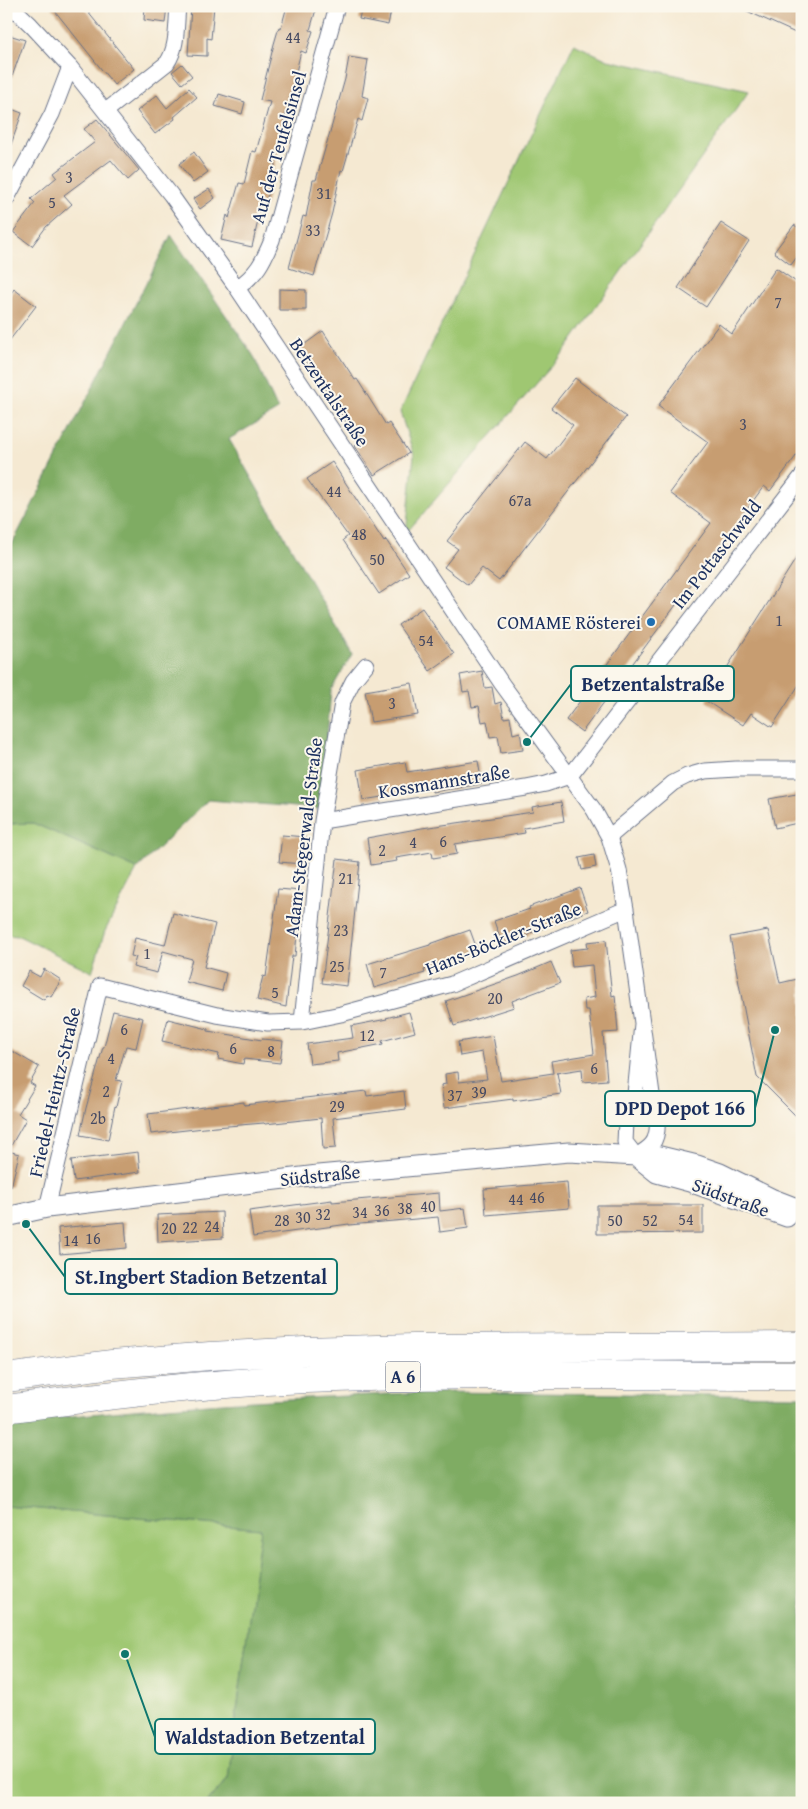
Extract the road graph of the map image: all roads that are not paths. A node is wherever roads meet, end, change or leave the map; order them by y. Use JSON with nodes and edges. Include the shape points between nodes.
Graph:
{"nodes":[{"id":1,"x":11,"y":6,"type":"edge"},
{"id":2,"x":178,"y":6,"type":"edge"},
{"id":3,"x":337,"y":6,"type":"edge"},
{"id":4,"x":70,"y":67,"type":"junction"},
{"id":5,"x":106,"y":112,"type":"junction"},
{"id":6,"x":6,"y":200,"type":"edge"},
{"id":7,"x":237,"y":288,"type":"junction"},
{"id":8,"x":802,"y":476,"type":"edge"},
{"id":9,"x":366,"y":666,"type":"dead end"},
{"id":10,"x":802,"y":769,"type":"edge"},
{"id":11,"x":570,"y":776,"type":"junction"},
{"id":12,"x":322,"y":821,"type":"junction"},
{"id":13,"x":609,"y":837,"type":"junction"},
{"id":14,"x":626,"y":909,"type":"junction"},
{"id":15,"x":100,"y":986,"type":"joint"},
{"id":16,"x":302,"y":1022,"type":"junction"},
{"id":17,"x":642,"y":1024,"type":"junction"},
{"id":18,"x":636,"y":1156,"type":"junction"},
{"id":19,"x":47,"y":1208,"type":"junction"},
{"id":20,"x":802,"y":1210,"type":"edge"},
{"id":21,"x":6,"y":1217,"type":"edge"},
{"id":22,"x":802,"y":1222,"type":"edge"},
{"id":23,"x":802,"y":1346,"type":"edge"},
{"id":24,"x":802,"y":1376,"type":"edge"},
{"id":25,"x":7,"y":1378,"type":"edge"},
{"id":26,"x":6,"y":1409,"type":"edge"}],
"edges":[{"from":1,"to":4,"type":"street","name":"Betzentalstraße"},
{"from":2,"to":5,"type":"street","via":[[172,56]]},
{"from":3,"to":7,"type":"street","name":"Auf der Teufelsinsel","via":[[272,240],[254,276]]},
{"from":4,"to":5,"type":"street","name":"Betzentalstraße"},
{"from":4,"to":6,"type":"street","via":[[52,114]]},
{"from":5,"to":7,"type":"street","name":"Betzentalstraße","via":[[171,195]]},
{"from":7,"to":11,"type":"street","name":"Betzentalstraße","via":[[497,676]]},
{"from":8,"to":11,"type":"street","name":"Im Pottaschwald"},
{"from":9,"to":12,"type":"street","name":"Adam-Stegerwald-Straße","via":[[353,681],[342,703]]},
{"from":10,"to":13,"type":"street","via":[[736,769],[687,776],[673,783]]},
{"from":11,"to":12,"type":"street","name":"Kossmannstraße","via":[[526,788]]},
{"from":11,"to":13,"type":"street","name":"Betzentalstraße"},
{"from":12,"to":16,"type":"street","name":"Adam-Stegerwald-Straße"},
{"from":13,"to":14,"type":"street","name":"Betzentalstraße"},
{"from":14,"to":16,"type":"street","name":"Hans-Böckler-Straße","via":[[452,984]]},
{"from":14,"to":17,"type":"street","name":"Betzentalstraße"},
{"from":15,"to":16,"type":"street","name":"Hans-Böckler-Straße","via":[[217,1015],[268,1023]]},
{"from":15,"to":19,"type":"street","name":"Friedel-Heintz-Straße"},
{"from":17,"to":18,"type":"street","via":[[635,1094],[626,1122],[625,1142]]},
{"from":17,"to":18,"type":"street","via":[[652,1094],[657,1106],[657,1128],[653,1143]]},
{"from":18,"to":19,"type":"street","name":"Südstraße","via":[[569,1152],[463,1161]]},
{"from":18,"to":20,"type":"street","name":"Südstraße","via":[[656,1154],[697,1165]]},
{"from":18,"to":22,"type":"street","name":"Südstraße","via":[[657,1173]]},
{"from":19,"to":21,"type":"street","name":"Südstraße"},
{"from":23,"to":25,"type":"highway","number":"A 6","via":[[304,1351],[112,1364]]},
{"from":24,"to":26,"type":"highway","number":"A 6","via":[[444,1376],[283,1380],[109,1395]]}]}
